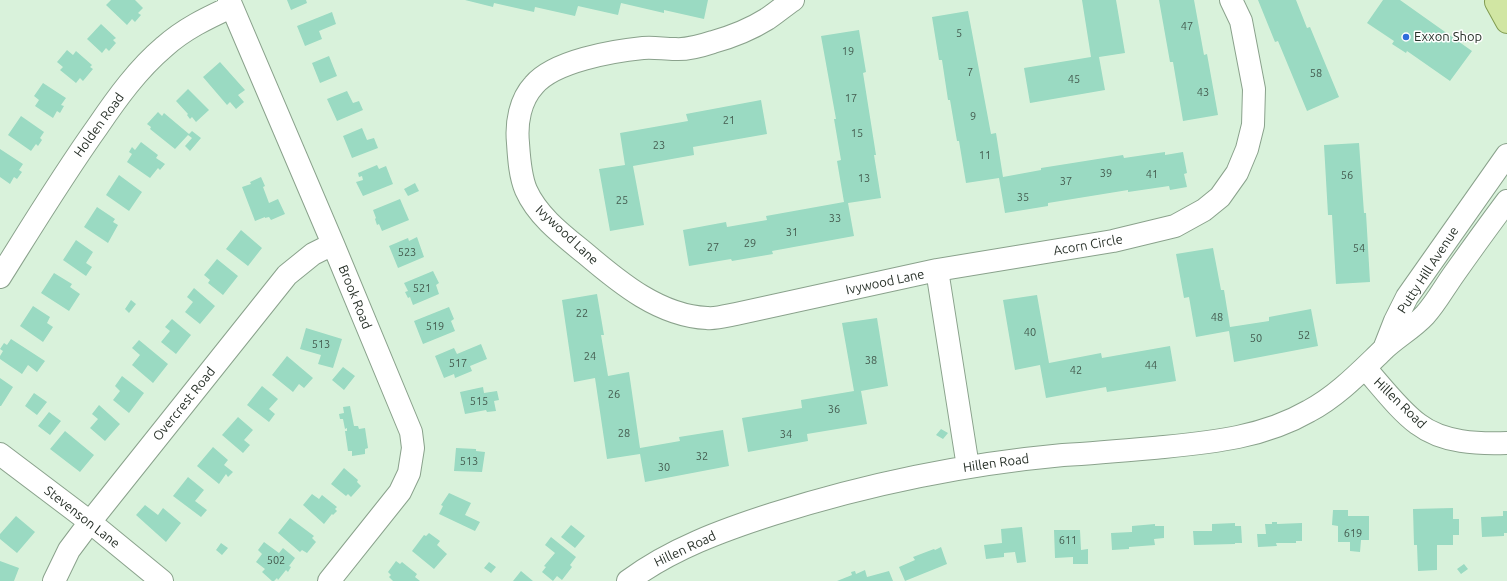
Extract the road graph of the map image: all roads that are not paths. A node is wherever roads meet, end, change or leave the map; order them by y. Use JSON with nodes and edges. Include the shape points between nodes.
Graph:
{"nodes":[{"id":1,"x":1231,"y":0,"type":"edge"},
{"id":2,"x":790,"y":1,"type":"edge"},
{"id":3,"x":230,"y":4,"type":"edge"},
{"id":4,"x":1499,"y":4,"type":"edge"},
{"id":5,"x":1507,"y":22,"type":"edge"},
{"id":6,"x":1507,"y":155,"type":"edge"},
{"id":7,"x":1507,"y":201,"type":"edge"},
{"id":8,"x":333,"y":244,"type":"junction"},
{"id":9,"x":937,"y":270,"type":"junction"},
{"id":10,"x":0,"y":277,"type":"edge"},
{"id":11,"x":1384,"y":349,"type":"junction"},
{"id":12,"x":1365,"y":368,"type":"junction"},
{"id":13,"x":1507,"y":443,"type":"edge"},
{"id":14,"x":0,"y":454,"type":"edge"},
{"id":15,"x":968,"y":467,"type":"junction"},
{"id":16,"x":90,"y":522,"type":"junction"},
{"id":17,"x":54,"y":581,"type":"edge"},
{"id":18,"x":162,"y":581,"type":"edge"},
{"id":19,"x":329,"y":581,"type":"edge"},
{"id":20,"x":628,"y":581,"type":"edge"}],
"edges":[{"from":1,"to":9,"type":"street","name":"Acorn Circle","via":[[1241,21],[1254,90],[1253,125],[1237,173],[1220,197],[1204,210],[1175,226],[1113,241]]},
{"from":2,"to":9,"type":"street","name":"Ivywood Lane","via":[[749,29],[714,42],[688,48],[643,48],[592,56],[541,77],[523,102],[517,139],[520,166],[533,203],[554,226],[627,286],[668,310],[692,317],[709,318],[736,314]]},
{"from":3,"to":8,"type":"street","name":"Brook Road"},
{"from":3,"to":10,"type":"street","name":"Holden Road","via":[[184,31],[141,69],[81,149]]},
{"from":4,"to":5,"type":"main road"},
{"from":6,"to":11,"type":"street","name":"Putty Hill Avenue","via":[[1407,297]]},
{"from":7,"to":11,"type":"street","name":"Putty Hill Avenue","via":[[1425,314]]},
{"from":8,"to":16,"type":"street","name":"Overcrest Road","via":[[313,254],[287,275]]},
{"from":8,"to":19,"type":"street","name":"Brook Road","via":[[411,432],[413,448],[409,473],[400,492]]},
{"from":9,"to":15,"type":"street"},
{"from":11,"to":12,"type":"street","name":"Hillen Road"},
{"from":12,"to":13,"type":"street","name":"Hillen Road","via":[[1418,425],[1436,435],[1463,442]]},
{"from":12,"to":15,"type":"street","name":"Hillen Road","via":[[1336,393],[1309,411],[1280,425],[1246,436],[1207,443],[1032,458]]},
{"from":14,"to":16,"type":"street","name":"Stevenson Lane"},
{"from":15,"to":20,"type":"street","name":"Hillen Road","via":[[866,487],[749,522],[681,549]]},
{"from":16,"to":17,"type":"street","name":"Overcrest Road","via":[[70,550]]},
{"from":16,"to":18,"type":"street","name":"Stevenson Lane"}]}
